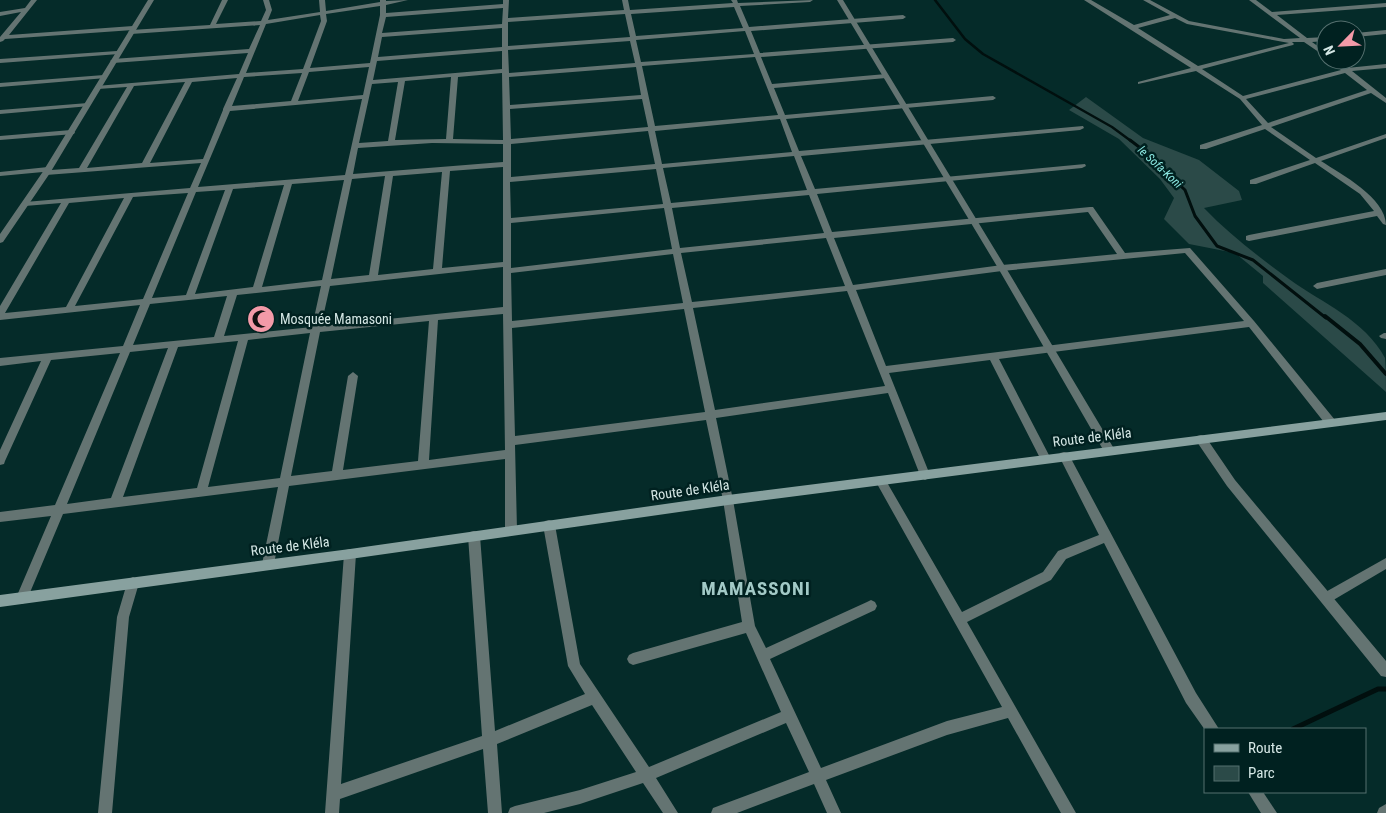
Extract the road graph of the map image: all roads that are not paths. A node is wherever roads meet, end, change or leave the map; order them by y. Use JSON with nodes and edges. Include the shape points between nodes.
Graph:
{"nodes":[{"id":1,"x":34,"y":0,"type":"edge"},
{"id":2,"x":151,"y":0,"type":"edge"},
{"id":3,"x":225,"y":0,"type":"edge"},
{"id":4,"x":266,"y":0,"type":"edge"},
{"id":5,"x":322,"y":0,"type":"edge"},
{"id":6,"x":405,"y":0,"type":"edge"},
{"id":7,"x":625,"y":0,"type":"edge"},
{"id":8,"x":810,"y":0,"type":"edge"},
{"id":9,"x":840,"y":0,"type":"edge"},
{"id":10,"x":1087,"y":0,"type":"edge"},
{"id":11,"x":1146,"y":0,"type":"edge"},
{"id":12,"x":1252,"y":0,"type":"edge"},
{"id":13,"x":384,"y":2,"type":"edge"},
{"id":14,"x":735,"y":2,"type":"edge"},
{"id":15,"x":506,"y":3,"type":"edge"},
{"id":16,"x":1386,"y":5,"type":"edge"},
{"id":17,"x":27,"y":8,"type":"junction"},
{"id":18,"x":628,"y":12,"type":"junction"},
{"id":19,"x":323,"y":13,"type":"junction"},
{"id":20,"x":0,"y":14,"type":"edge"},
{"id":21,"x":1272,"y":14,"type":"junction"},
{"id":22,"x":383,"y":15,"type":"junction"},
{"id":23,"x":1175,"y":16,"type":"junction"},
{"id":24,"x":903,"y":17,"type":"dead end"},
{"id":25,"x":852,"y":21,"type":"junction"},
{"id":26,"x":262,"y":23,"type":"junction"},
{"id":27,"x":505,"y":23,"type":"junction"},
{"id":28,"x":212,"y":27,"type":"junction"},
{"id":29,"x":1133,"y":27,"type":"junction"},
{"id":30,"x":748,"y":29,"type":"junction"},
{"id":31,"x":132,"y":30,"type":"junction"},
{"id":32,"x":1386,"y":32,"type":"edge"},
{"id":33,"x":379,"y":35,"type":"junction"},
{"id":34,"x":1366,"y":35,"type":"edge"},
{"id":35,"x":632,"y":37,"type":"junction"},
{"id":36,"x":2,"y":39,"type":"edge"},
{"id":37,"x":1316,"y":39,"type":"edge"},
{"id":38,"x":954,"y":40,"type":"dead end"},
{"id":39,"x":1307,"y":40,"type":"junction"},
{"id":40,"x":868,"y":47,"type":"junction"},
{"id":41,"x":1316,"y":47,"type":"edge"},
{"id":42,"x":504,"y":48,"type":"junction"},
{"id":43,"x":250,"y":51,"type":"junction"},
{"id":44,"x":118,"y":53,"type":"junction"},
{"id":45,"x":758,"y":56,"type":"junction"},
{"id":46,"x":0,"y":61,"type":"edge"},
{"id":47,"x":113,"y":61,"type":"junction"},
{"id":48,"x":373,"y":62,"type":"junction"},
{"id":49,"x":637,"y":65,"type":"junction"},
{"id":50,"x":1386,"y":66,"type":"edge"},
{"id":51,"x":1194,"y":68,"type":"junction"},
{"id":52,"x":1366,"y":68,"type":"edge"},
{"id":53,"x":306,"y":70,"type":"junction"},
{"id":54,"x":1347,"y":70,"type":"joint"},
{"id":55,"x":505,"y":73,"type":"junction"},
{"id":56,"x":455,"y":75,"type":"junction"},
{"id":57,"x":240,"y":76,"type":"junction"},
{"id":58,"x":886,"y":76,"type":"junction"},
{"id":59,"x":104,"y":77,"type":"junction"},
{"id":60,"x":188,"y":80,"type":"junction"},
{"id":61,"x":402,"y":80,"type":"junction"},
{"id":62,"x":369,"y":82,"type":"junction"},
{"id":63,"x":1140,"y":82,"type":"dead end"},
{"id":64,"x":132,"y":84,"type":"junction"},
{"id":65,"x":0,"y":85,"type":"edge"},
{"id":66,"x":770,"y":86,"type":"junction"},
{"id":67,"x":98,"y":87,"type":"junction"},
{"id":68,"x":1373,"y":90,"type":"junction"},
{"id":69,"x":366,"y":97,"type":"junction"},
{"id":70,"x":644,"y":97,"type":"junction"},
{"id":71,"x":993,"y":98,"type":"dead end"},
{"id":72,"x":1242,"y":98,"type":"junction"},
{"id":73,"x":1386,"y":101,"type":"edge"},
{"id":74,"x":294,"y":103,"type":"junction"},
{"id":75,"x":88,"y":104,"type":"junction"},
{"id":76,"x":903,"y":106,"type":"junction"},
{"id":77,"x":506,"y":107,"type":"junction"},
{"id":78,"x":226,"y":109,"type":"junction"},
{"id":79,"x":0,"y":112,"type":"edge"},
{"id":80,"x":782,"y":117,"type":"junction"},
{"id":81,"x":1267,"y":126,"type":"junction"},
{"id":82,"x":1080,"y":128,"type":"dead end"},
{"id":83,"x":650,"y":129,"type":"junction"},
{"id":84,"x":71,"y":132,"type":"junction"},
{"id":85,"x":1386,"y":136,"type":"edge"},
{"id":86,"x":0,"y":138,"type":"edge"},
{"id":87,"x":449,"y":140,"type":"junction"},
{"id":88,"x":391,"y":142,"type":"junction"},
{"id":89,"x":508,"y":142,"type":"junction"},
{"id":90,"x":925,"y":142,"type":"junction"},
{"id":91,"x":356,"y":146,"type":"junction"},
{"id":92,"x":1203,"y":146,"type":"dead end"},
{"id":93,"x":797,"y":152,"type":"junction"},
{"id":94,"x":1316,"y":160,"type":"junction"},
{"id":95,"x":204,"y":161,"type":"junction"},
{"id":96,"x":507,"y":164,"type":"junction"},
{"id":97,"x":146,"y":165,"type":"junction"},
{"id":98,"x":659,"y":165,"type":"junction"},
{"id":99,"x":1082,"y":166,"type":"dead end"},
{"id":100,"x":82,"y":170,"type":"junction"},
{"id":101,"x":446,"y":170,"type":"junction"},
{"id":102,"x":47,"y":172,"type":"junction"},
{"id":103,"x":0,"y":174,"type":"edge"},
{"id":104,"x":389,"y":174,"type":"junction"},
{"id":105,"x":349,"y":177,"type":"junction"},
{"id":106,"x":948,"y":179,"type":"junction"},
{"id":107,"x":507,"y":180,"type":"junction"},
{"id":108,"x":289,"y":182,"type":"junction"},
{"id":109,"x":1253,"y":182,"type":"dead end"},
{"id":110,"x":230,"y":187,"type":"junction"},
{"id":111,"x":192,"y":190,"type":"junction"},
{"id":112,"x":813,"y":192,"type":"junction"},
{"id":113,"x":130,"y":195,"type":"junction"},
{"id":114,"x":66,"y":201,"type":"junction"},
{"id":115,"x":25,"y":204,"type":"junction"},
{"id":116,"x":666,"y":206,"type":"junction"},
{"id":117,"x":1380,"y":213,"type":"junction"},
{"id":118,"x":507,"y":221,"type":"junction"},
{"id":119,"x":973,"y":222,"type":"junction"},
{"id":120,"x":1386,"y":222,"type":"edge"},
{"id":121,"x":831,"y":236,"type":"junction"},
{"id":122,"x":1249,"y":238,"type":"dead end"},
{"id":123,"x":0,"y":240,"type":"edge"},
{"id":124,"x":676,"y":251,"type":"junction"},
{"id":125,"x":1123,"y":256,"type":"junction"},
{"id":126,"x":507,"y":267,"type":"junction"},
{"id":127,"x":1002,"y":268,"type":"junction"},
{"id":128,"x":437,"y":272,"type":"junction"},
{"id":129,"x":1386,"y":272,"type":"edge"},
{"id":130,"x":373,"y":278,"type":"junction"},
{"id":131,"x":327,"y":282,"type":"junction"},
{"id":132,"x":1317,"y":286,"type":"dead end"},
{"id":133,"x":851,"y":288,"type":"junction"},
{"id":134,"x":257,"y":290,"type":"junction"},
{"id":135,"x":233,"y":293,"type":"junction"},
{"id":136,"x":188,"y":297,"type":"junction"},
{"id":137,"x":145,"y":302,"type":"junction"},
{"id":138,"x":687,"y":306,"type":"junction"},
{"id":139,"x":69,"y":309,"type":"junction"},
{"id":140,"x":506,"y":310,"type":"junction"},
{"id":141,"x":0,"y":315,"type":"edge"},
{"id":142,"x":434,"y":317,"type":"junction"},
{"id":143,"x":1251,"y":323,"type":"junction"},
{"id":144,"x":508,"y":325,"type":"junction"},
{"id":145,"x":316,"y":328,"type":"junction"},
{"id":146,"x":244,"y":336,"type":"junction"},
{"id":147,"x":218,"y":339,"type":"junction"},
{"id":148,"x":175,"y":343,"type":"junction"},
{"id":149,"x":126,"y":348,"type":"junction"},
{"id":150,"x":1049,"y":349,"type":"junction"},
{"id":151,"x":992,"y":355,"type":"junction"},
{"id":152,"x":48,"y":357,"type":"junction"},
{"id":153,"x":0,"y":362,"type":"edge"},
{"id":154,"x":884,"y":370,"type":"junction"},
{"id":155,"x":353,"y":376,"type":"dead end"},
{"id":156,"x":892,"y":389,"type":"junction"},
{"id":157,"x":711,"y":415,"type":"junction"},
{"id":158,"x":1386,"y":416,"type":"edge"},
{"id":159,"x":1331,"y":423,"type":"junction"},
{"id":160,"x":1201,"y":439,"type":"junction"},
{"id":161,"x":510,"y":441,"type":"junction"},
{"id":162,"x":1109,"y":450,"type":"junction"},
{"id":163,"x":510,"y":454,"type":"junction"},
{"id":164,"x":1064,"y":456,"type":"junction"},
{"id":165,"x":1046,"y":458,"type":"junction"},
{"id":166,"x":0,"y":461,"type":"edge"},
{"id":167,"x":423,"y":464,"type":"junction"},
{"id":168,"x":337,"y":476,"type":"junction"},
{"id":169,"x":925,"y":476,"type":"junction"},
{"id":170,"x":881,"y":482,"type":"junction"},
{"id":171,"x":284,"y":483,"type":"junction"},
{"id":172,"x":200,"y":493,"type":"junction"},
{"id":173,"x":728,"y":500,"type":"junction"},
{"id":174,"x":115,"y":503,"type":"junction"},
{"id":175,"x":58,"y":510,"type":"junction"},
{"id":176,"x":0,"y":518,"type":"edge"},
{"id":177,"x":549,"y":525,"type":"junction"},
{"id":178,"x":511,"y":530,"type":"junction"},
{"id":179,"x":474,"y":536,"type":"junction"},
{"id":180,"x":1107,"y":537,"type":"junction"},
{"id":181,"x":350,"y":554,"type":"junction"},
{"id":182,"x":268,"y":564,"type":"junction"},
{"id":183,"x":1386,"y":564,"type":"edge"},
{"id":184,"x":133,"y":583,"type":"junction"},
{"id":185,"x":22,"y":598,"type":"junction"},
{"id":186,"x":1326,"y":598,"type":"junction"},
{"id":187,"x":0,"y":601,"type":"edge"},
{"id":188,"x":871,"y":606,"type":"dead end"},
{"id":189,"x":959,"y":620,"type":"junction"},
{"id":190,"x":749,"y":626,"type":"junction"},
{"id":191,"x":763,"y":656,"type":"junction"},
{"id":192,"x":633,"y":659,"type":"dead end"},
{"id":193,"x":1386,"y":671,"type":"edge"},
{"id":194,"x":595,"y":697,"type":"junction"},
{"id":195,"x":1011,"y":711,"type":"junction"},
{"id":196,"x":790,"y":716,"type":"junction"},
{"id":197,"x":1211,"y":728,"type":"edge"},
{"id":198,"x":488,"y":741,"type":"junction"},
{"id":199,"x":646,"y":775,"type":"junction"},
{"id":200,"x":817,"y":776,"type":"junction"},
{"id":201,"x":1256,"y":793,"type":"edge"},
{"id":202,"x":333,"y":794,"type":"junction"},
{"id":203,"x":105,"y":813,"type":"edge"},
{"id":204,"x":332,"y":813,"type":"edge"},
{"id":205,"x":495,"y":813,"type":"edge"},
{"id":206,"x":515,"y":813,"type":"edge"},
{"id":207,"x":671,"y":813,"type":"edge"},
{"id":208,"x":718,"y":813,"type":"edge"},
{"id":209,"x":834,"y":813,"type":"edge"},
{"id":210,"x":1069,"y":813,"type":"edge"},
{"id":211,"x":1270,"y":813,"type":"edge"}],
"edges":[{"from":1,"to":17,"type":"street"},
{"from":2,"to":31,"type":"street"},
{"from":3,"to":28,"type":"street"},
{"from":4,"to":26,"type":"street","via":[[269,10]]},
{"from":5,"to":19,"type":"street"},
{"from":6,"to":13,"type":"street"},
{"from":7,"to":18,"type":"street"},
{"from":8,"to":14,"type":"street"},
{"from":9,"to":25,"type":"street"},
{"from":10,"to":29,"type":"street"},
{"from":11,"to":23,"type":"street"},
{"from":12,"to":21,"type":"street"},
{"from":13,"to":19,"type":"street"},
{"from":13,"to":22,"type":"street"},
{"from":14,"to":18,"type":"street"},
{"from":14,"to":30,"type":"street"},
{"from":15,"to":22,"type":"street"},
{"from":15,"to":27,"type":"street"},
{"from":16,"to":21,"type":"street"},
{"from":17,"to":20,"type":"street"},
{"from":17,"to":36,"type":"street"},
{"from":18,"to":27,"type":"street"},
{"from":18,"to":35,"type":"street"},
{"from":19,"to":26,"type":"street"},
{"from":19,"to":53,"type":"street","via":[[324,21]]},
{"from":21,"to":39,"type":"street"},
{"from":22,"to":33,"type":"street"},
{"from":23,"to":29,"type":"street"},
{"from":23,"to":39,"type":"street","via":[[1186,22],[1284,41]]},
{"from":24,"to":25,"type":"street"},
{"from":25,"to":30,"type":"street"},
{"from":25,"to":40,"type":"street"},
{"from":26,"to":28,"type":"street"},
{"from":26,"to":43,"type":"street"},
{"from":27,"to":33,"type":"street"},
{"from":27,"to":42,"type":"street"},
{"from":28,"to":31,"type":"street"},
{"from":29,"to":51,"type":"street"},
{"from":30,"to":35,"type":"street"},
{"from":30,"to":45,"type":"street"},
{"from":31,"to":36,"type":"street"},
{"from":31,"to":44,"type":"street"},
{"from":32,"to":34,"type":"street"},
{"from":33,"to":48,"type":"street"},
{"from":35,"to":42,"type":"street"},
{"from":35,"to":49,"type":"street"},
{"from":37,"to":39,"type":"street"},
{"from":38,"to":40,"type":"street"},
{"from":39,"to":41,"type":"street"},
{"from":39,"to":51,"type":"street"},
{"from":40,"to":45,"type":"street"},
{"from":40,"to":58,"type":"street"},
{"from":42,"to":48,"type":"street"},
{"from":42,"to":55,"type":"street"},
{"from":43,"to":47,"type":"street"},
{"from":43,"to":57,"type":"street"},
{"from":44,"to":46,"type":"street"},
{"from":44,"to":47,"type":"street"},
{"from":45,"to":49,"type":"street"},
{"from":45,"to":66,"type":"street"},
{"from":47,"to":59,"type":"street"},
{"from":48,"to":53,"type":"street"},
{"from":48,"to":62,"type":"street"},
{"from":49,"to":55,"type":"street"},
{"from":49,"to":70,"type":"street"},
{"from":50,"to":52,"type":"street"},
{"from":51,"to":63,"type":"street"},
{"from":51,"to":72,"type":"street"},
{"from":53,"to":57,"type":"street"},
{"from":53,"to":74,"type":"street"},
{"from":54,"to":68,"type":"street"},
{"from":54,"to":72,"type":"street"},
{"from":55,"to":56,"type":"street"},
{"from":55,"to":77,"type":"street"},
{"from":56,"to":61,"type":"street"},
{"from":56,"to":87,"type":"street"},
{"from":57,"to":60,"type":"street"},
{"from":57,"to":78,"type":"street"},
{"from":58,"to":66,"type":"street"},
{"from":58,"to":76,"type":"street"},
{"from":59,"to":65,"type":"street"},
{"from":59,"to":67,"type":"street"},
{"from":60,"to":64,"type":"street"},
{"from":60,"to":97,"type":"street"},
{"from":61,"to":62,"type":"street"},
{"from":61,"to":88,"type":"street"},
{"from":62,"to":69,"type":"street"},
{"from":64,"to":67,"type":"street"},
{"from":64,"to":100,"type":"street"},
{"from":66,"to":80,"type":"street"},
{"from":67,"to":75,"type":"street"},
{"from":68,"to":73,"type":"street"},
{"from":68,"to":81,"type":"street"},
{"from":69,"to":74,"type":"street"},
{"from":69,"to":91,"type":"street"},
{"from":70,"to":77,"type":"street"},
{"from":70,"to":83,"type":"street"},
{"from":71,"to":76,"type":"street"},
{"from":72,"to":81,"type":"street"},
{"from":74,"to":78,"type":"street"},
{"from":75,"to":79,"type":"street"},
{"from":75,"to":84,"type":"street"},
{"from":76,"to":80,"type":"street"},
{"from":76,"to":90,"type":"street"},
{"from":77,"to":89,"type":"street"},
{"from":78,"to":95,"type":"street"},
{"from":80,"to":83,"type":"street"},
{"from":80,"to":93,"type":"street"},
{"from":81,"to":92,"type":"street"},
{"from":81,"to":94,"type":"street"},
{"from":82,"to":90,"type":"street"},
{"from":83,"to":89,"type":"street"},
{"from":83,"to":98,"type":"street"},
{"from":84,"to":86,"type":"street"},
{"from":84,"to":102,"type":"street"},
{"from":85,"to":94,"type":"street"},
{"from":87,"to":88,"type":"street"},
{"from":87,"to":89,"type":"street"},
{"from":88,"to":91,"type":"street"},
{"from":89,"to":96,"type":"street"},
{"from":90,"to":93,"type":"street"},
{"from":90,"to":106,"type":"street"},
{"from":91,"to":105,"type":"street"},
{"from":93,"to":98,"type":"street"},
{"from":93,"to":112,"type":"street"},
{"from":94,"to":109,"type":"street"},
{"from":94,"to":117,"type":"street","via":[[1363,192]]},
{"from":95,"to":97,"type":"street"},
{"from":95,"to":111,"type":"street"},
{"from":96,"to":101,"type":"street"},
{"from":96,"to":107,"type":"street"},
{"from":97,"to":100,"type":"street"},
{"from":98,"to":107,"type":"street"},
{"from":98,"to":116,"type":"street"},
{"from":99,"to":106,"type":"street"},
{"from":100,"to":102,"type":"street"},
{"from":101,"to":104,"type":"street"},
{"from":101,"to":128,"type":"street"},
{"from":102,"to":103,"type":"street"},
{"from":102,"to":115,"type":"street"},
{"from":104,"to":105,"type":"street"},
{"from":104,"to":130,"type":"street"},
{"from":105,"to":108,"type":"street"},
{"from":105,"to":131,"type":"street"},
{"from":106,"to":112,"type":"street"},
{"from":106,"to":119,"type":"street"},
{"from":107,"to":118,"type":"street"},
{"from":108,"to":110,"type":"street"},
{"from":108,"to":134,"type":"street"},
{"from":110,"to":111,"type":"street"},
{"from":110,"to":136,"type":"street"},
{"from":111,"to":113,"type":"street"},
{"from":111,"to":137,"type":"street"},
{"from":112,"to":116,"type":"street"},
{"from":112,"to":121,"type":"street"},
{"from":113,"to":114,"type":"street"},
{"from":113,"to":139,"type":"street"},
{"from":114,"to":115,"type":"street"},
{"from":114,"to":141,"type":"street"},
{"from":115,"to":123,"type":"street"},
{"from":116,"to":118,"type":"street"},
{"from":116,"to":124,"type":"street"},
{"from":117,"to":120,"type":"street"},
{"from":117,"to":122,"type":"street"},
{"from":118,"to":126,"type":"street"},
{"from":119,"to":121,"type":"street"},
{"from":119,"to":125,"type":"street","via":[[1090,208]]},
{"from":119,"to":127,"type":"street"},
{"from":121,"to":124,"type":"street"},
{"from":121,"to":133,"type":"street"},
{"from":124,"to":126,"type":"street"},
{"from":124,"to":138,"type":"street"},
{"from":125,"to":127,"type":"street"},
{"from":125,"to":143,"type":"street","via":[[1187,250]]},
{"from":126,"to":128,"type":"street"},
{"from":126,"to":140,"type":"street"},
{"from":127,"to":133,"type":"street"},
{"from":127,"to":150,"type":"street"},
{"from":128,"to":130,"type":"street"},
{"from":129,"to":132,"type":"street"},
{"from":130,"to":131,"type":"street"},
{"from":131,"to":134,"type":"street"},
{"from":131,"to":145,"type":"street"},
{"from":133,"to":138,"type":"street"},
{"from":133,"to":154,"type":"street"},
{"from":134,"to":135,"type":"street"},
{"from":135,"to":136,"type":"street"},
{"from":135,"to":147,"type":"street"},
{"from":136,"to":137,"type":"street"},
{"from":137,"to":139,"type":"street"},
{"from":137,"to":149,"type":"street"},
{"from":138,"to":144,"type":"street"},
{"from":138,"to":157,"type":"street"},
{"from":139,"to":141,"type":"street"},
{"from":140,"to":142,"type":"street"},
{"from":140,"to":144,"type":"street"},
{"from":142,"to":145,"type":"street"},
{"from":142,"to":167,"type":"street"},
{"from":143,"to":150,"type":"street"},
{"from":143,"to":159,"type":"street"},
{"from":144,"to":161,"type":"street"},
{"from":145,"to":146,"type":"street"},
{"from":145,"to":171,"type":"street"},
{"from":146,"to":147,"type":"street"},
{"from":146,"to":172,"type":"street"},
{"from":147,"to":148,"type":"street"},
{"from":148,"to":149,"type":"street"},
{"from":148,"to":174,"type":"street"},
{"from":149,"to":152,"type":"street"},
{"from":149,"to":175,"type":"street"},
{"from":150,"to":151,"type":"street"},
{"from":150,"to":162,"type":"street"},
{"from":151,"to":154,"type":"street"},
{"from":151,"to":165,"type":"street"},
{"from":152,"to":153,"type":"street"},
{"from":152,"to":166,"type":"street"},
{"from":154,"to":156,"type":"street"},
{"from":155,"to":168,"type":"street"},
{"from":156,"to":157,"type":"street"},
{"from":156,"to":169,"type":"street"},
{"from":157,"to":161,"type":"street"},
{"from":157,"to":173,"type":"street"},
{"from":158,"to":159,"type":"main road","name":"Route de Kléla"},
{"from":159,"to":160,"type":"main road","name":"Route de Kléla"},
{"from":160,"to":162,"type":"main road","name":"Route de Kléla"},
{"from":160,"to":186,"type":"street","via":[[1231,483]]},
{"from":161,"to":163,"type":"street"},
{"from":162,"to":164,"type":"main road","name":"Route de Kléla"},
{"from":163,"to":167,"type":"street"},
{"from":163,"to":178,"type":"street"},
{"from":164,"to":165,"type":"main road","name":"Route de Kléla"},
{"from":164,"to":180,"type":"street"},
{"from":165,"to":169,"type":"main road","name":"Route de Kléla"},
{"from":167,"to":168,"type":"street"},
{"from":168,"to":171,"type":"street"},
{"from":169,"to":170,"type":"main road","name":"Route de Kléla"},
{"from":170,"to":173,"type":"main road","name":"Route de Kléla"},
{"from":170,"to":189,"type":"street"},
{"from":171,"to":172,"type":"street"},
{"from":171,"to":182,"type":"street"},
{"from":172,"to":174,"type":"street"},
{"from":173,"to":177,"type":"main road","name":"Route de Kléla"},
{"from":173,"to":190,"type":"street"},
{"from":174,"to":175,"type":"street"},
{"from":175,"to":176,"type":"street"},
{"from":175,"to":185,"type":"street"},
{"from":177,"to":178,"type":"main road","name":"Route de Kléla"},
{"from":177,"to":194,"type":"street","via":[[574,666]]},
{"from":178,"to":179,"type":"main road","name":"Route de Kléla"},
{"from":179,"to":181,"type":"main road","name":"Route de Kléla"},
{"from":179,"to":198,"type":"street"},
{"from":180,"to":189,"type":"street","via":[[1062,554],[1047,576]]},
{"from":180,"to":197,"type":"street","via":[[1190,698]]},
{"from":181,"to":182,"type":"main road","name":"Route de Kléla"},
{"from":181,"to":202,"type":"street"},
{"from":182,"to":184,"type":"main road","name":"Route de Kléla"},
{"from":183,"to":186,"type":"street"},
{"from":184,"to":185,"type":"main road","name":"Route de Kléla"},
{"from":184,"to":203,"type":"street","via":[[123,617]]},
{"from":185,"to":187,"type":"main road","name":"Route de Kléla"},
{"from":186,"to":193,"type":"street"},
{"from":188,"to":191,"type":"street"},
{"from":189,"to":195,"type":"street"},
{"from":190,"to":191,"type":"street"},
{"from":190,"to":192,"type":"street"},
{"from":191,"to":196,"type":"street"},
{"from":194,"to":198,"type":"street"},
{"from":194,"to":199,"type":"street"},
{"from":195,"to":200,"type":"street","via":[[947,728]]},
{"from":195,"to":210,"type":"street"},
{"from":196,"to":199,"type":"street"},
{"from":196,"to":200,"type":"street"},
{"from":198,"to":202,"type":"street"},
{"from":198,"to":205,"type":"street"},
{"from":199,"to":206,"type":"street","via":[[580,797]]},
{"from":199,"to":207,"type":"street"},
{"from":200,"to":208,"type":"street"},
{"from":200,"to":209,"type":"street"},
{"from":201,"to":211,"type":"street"},
{"from":202,"to":204,"type":"street"}]}
